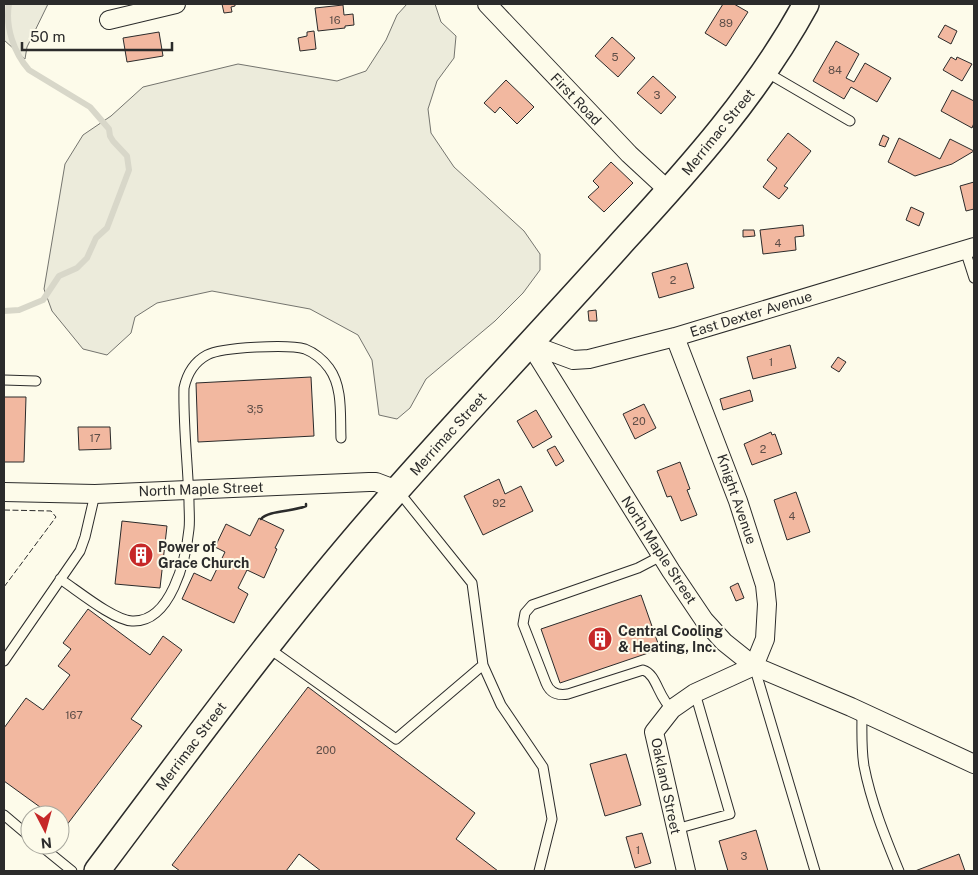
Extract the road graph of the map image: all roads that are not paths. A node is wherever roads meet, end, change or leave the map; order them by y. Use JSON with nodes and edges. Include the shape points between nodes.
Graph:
{"nodes":[{"id":1,"x":176,"y":4,"type":"edge"},
{"id":2,"x":487,"y":4,"type":"edge"},
{"id":3,"x":806,"y":4,"type":"edge"},
{"id":4,"x":109,"y":20,"type":"dead end"},
{"id":5,"x":766,"y":71,"type":"junction"},
{"id":6,"x":850,"y":121,"type":"dead end"},
{"id":7,"x":669,"y":190,"type":"junction"},
{"id":8,"x":970,"y":248,"type":"edge"},
{"id":9,"x":974,"y":278,"type":"edge"},
{"id":10,"x":675,"y":337,"type":"junction"},
{"id":11,"x":530,"y":344,"type":"junction"},
{"id":12,"x":4,"y":380,"type":"edge"},
{"id":13,"x":36,"y":381,"type":"dead end"},
{"id":14,"x":341,"y":438,"type":"dead end"},
{"id":15,"x":188,"y":489,"type":"junction"},
{"id":16,"x":397,"y":490,"type":"junction"},
{"id":17,"x":4,"y":492,"type":"edge"},
{"id":18,"x":95,"y":494,"type":"junction"},
{"id":19,"x":661,"y":556,"type":"junction"},
{"id":20,"x":60,"y":579,"type":"junction"},
{"id":21,"x":266,"y":646,"type":"junction"},
{"id":22,"x":4,"y":661,"type":"edge"},
{"id":23,"x":483,"y":664,"type":"junction"},
{"id":24,"x":754,"y":666,"type":"junction"},
{"id":25,"x":695,"y":693,"type":"junction"},
{"id":26,"x":672,"y":710,"type":"junction"},
{"id":27,"x":862,"y":712,"type":"junction"},
{"id":28,"x":974,"y":764,"type":"edge"},
{"id":29,"x":4,"y":815,"type":"edge"},
{"id":30,"x":20,"y":829,"type":"edge"},
{"id":31,"x":676,"y":829,"type":"junction"},
{"id":32,"x":52,"y":855,"type":"edge"},
{"id":33,"x":72,"y":871,"type":"edge"},
{"id":34,"x":97,"y":871,"type":"edge"},
{"id":35,"x":539,"y":871,"type":"edge"},
{"id":36,"x":686,"y":871,"type":"edge"},
{"id":37,"x":815,"y":871,"type":"edge"},
{"id":38,"x":899,"y":871,"type":"edge"}],
"edges":[{"from":1,"to":4,"type":"street"},
{"from":2,"to":7,"type":"street","name":"First Road","via":[[629,154]]},
{"from":3,"to":5,"type":"main road","name":"Merrimac Street"},
{"from":5,"to":6,"type":"lane"},
{"from":5,"to":7,"type":"main road","name":"Merrimac Street"},
{"from":7,"to":11,"type":"main road","name":"Merrimac Street"},
{"from":8,"to":9,"type":"lane"},
{"from":8,"to":10,"type":"street","name":"East Dexter Avenue"},
{"from":10,"to":11,"type":"street","name":"East Dexter Avenue","via":[[581,360]]},
{"from":10,"to":24,"type":"street","name":"Knight Avenue","via":[[738,501],[765,585],[765,639]]},
{"from":11,"to":16,"type":"main road","name":"Merrimac Street"},
{"from":11,"to":19,"type":"street","name":"North Maple Street"},
{"from":12,"to":13,"type":"lane"},
{"from":14,"to":15,"type":"lane","via":[[337,385],[329,367],[314,354],[305,349],[285,347],[209,354],[195,364],[184,388]]},
{"from":15,"to":16,"type":"street","name":"North Maple Street","via":[[376,482]]},
{"from":15,"to":18,"type":"street","name":"North Maple Street"},
{"from":15,"to":20,"type":"lane","via":[[189,529],[182,562],[173,591],[151,617],[139,621],[120,618]]},
{"from":16,"to":21,"type":"main road","name":"Merrimac Street"},
{"from":16,"to":23,"type":"lane","via":[[472,584]]},
{"from":17,"to":18,"type":"street","name":"North Maple Street"},
{"from":18,"to":20,"type":"lane","via":[[82,546]]},
{"from":19,"to":24,"type":"street","name":"North Maple Street","via":[[711,628]]},
{"from":19,"to":26,"type":"lane","via":[[638,568],[532,605],[524,613],[523,624],[546,684],[555,694],[568,694],[643,670],[651,674],[661,697]]},
{"from":20,"to":22,"type":"lane"},
{"from":21,"to":23,"type":"lane","via":[[396,739]]},
{"from":21,"to":34,"type":"main road","name":"Merrimac Street"},
{"from":23,"to":35,"type":"lane","via":[[501,705],[543,767],[552,819]]},
{"from":24,"to":25,"type":"street","name":"Oakland Street"},
{"from":24,"to":27,"type":"street","name":"North Maple Street"},
{"from":24,"to":37,"type":"lane"},
{"from":25,"to":26,"type":"street","name":"Oakland Street"},
{"from":25,"to":31,"type":"lane","via":[[730,814]]},
{"from":26,"to":31,"type":"street","name":"Oakland Street","via":[[654,732]]},
{"from":27,"to":28,"type":"street","name":"North Maple Street"},
{"from":27,"to":38,"type":"lane","via":[[864,765],[884,836]]},
{"from":29,"to":30,"type":"lane"},
{"from":31,"to":36,"type":"street","name":"Oakland Street"},
{"from":32,"to":33,"type":"lane"}]}
